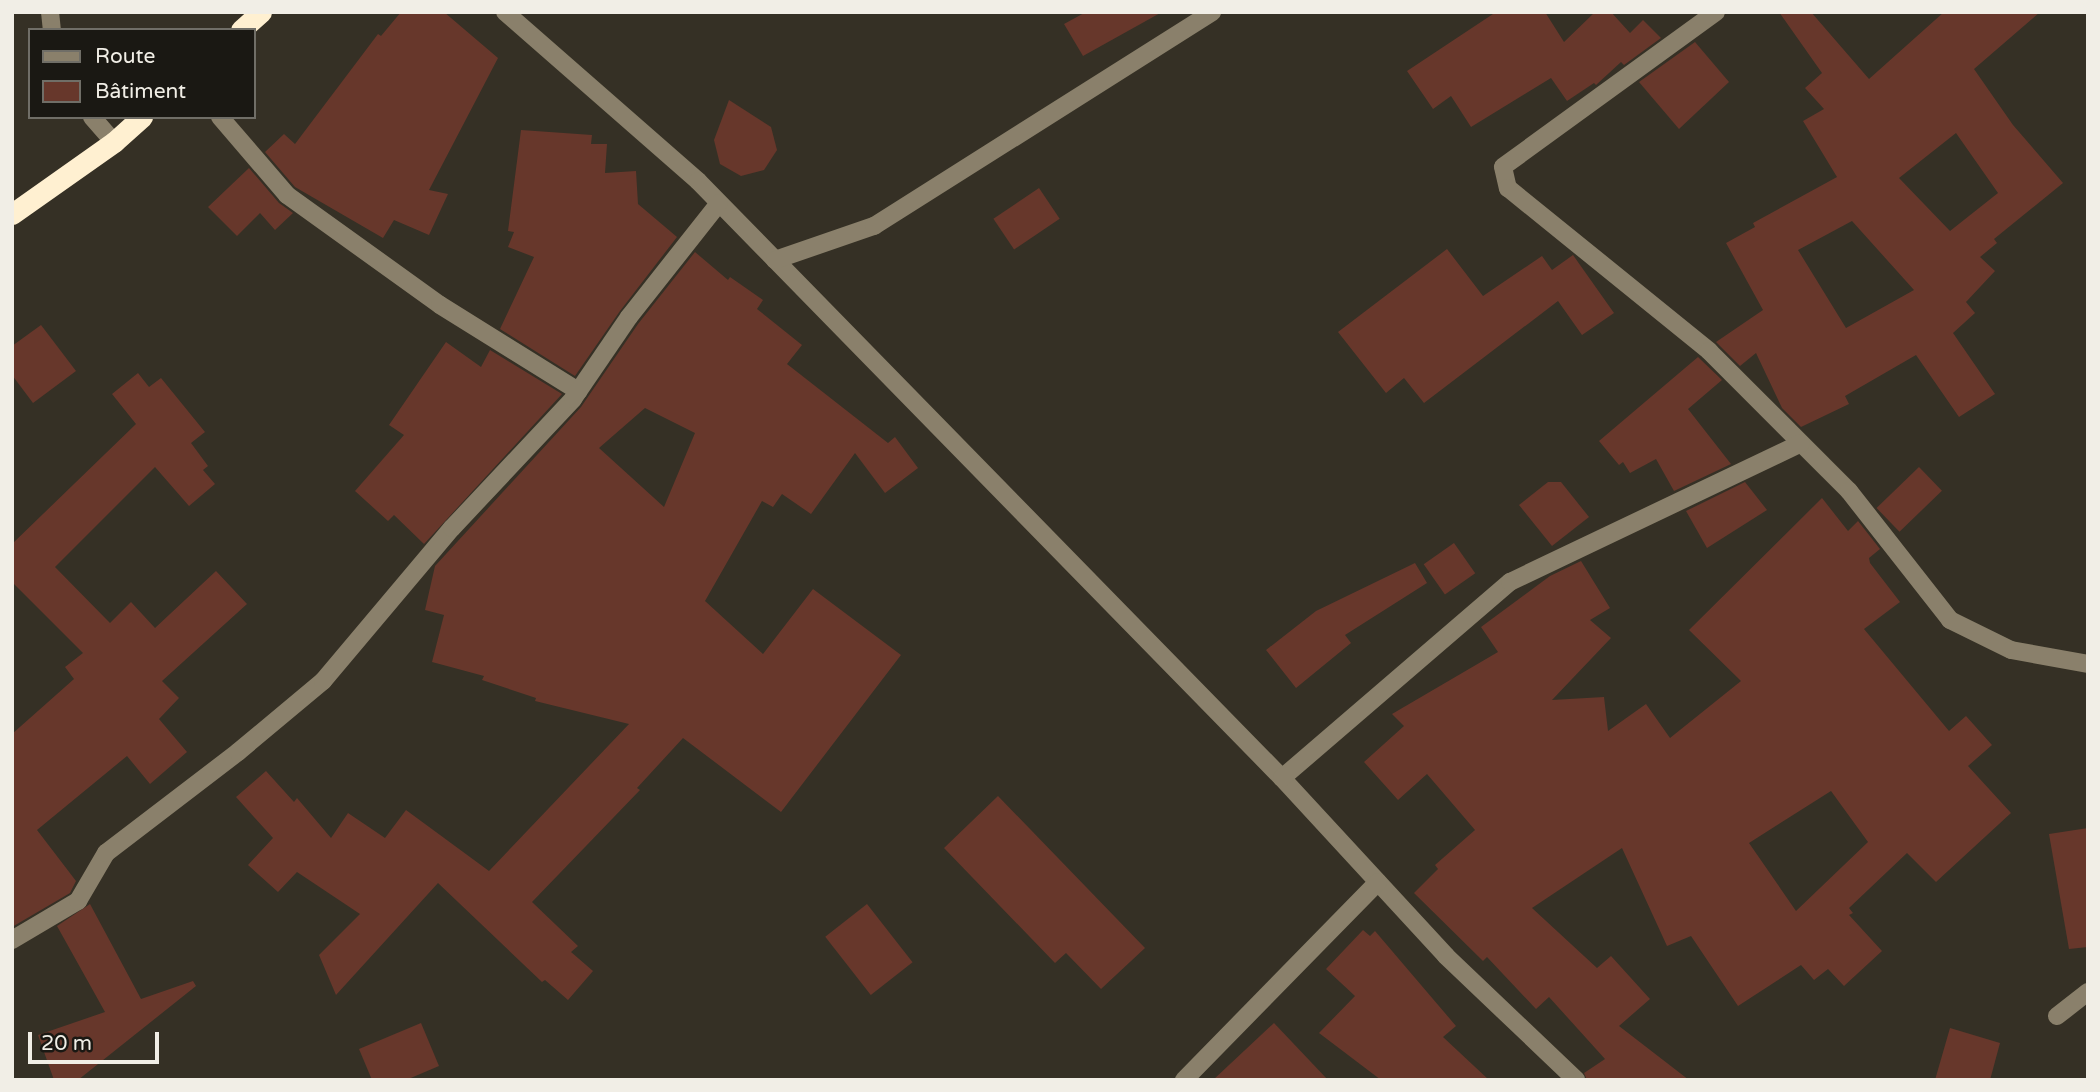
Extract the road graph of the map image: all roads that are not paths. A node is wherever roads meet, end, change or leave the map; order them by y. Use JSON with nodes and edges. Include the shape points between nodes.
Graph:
{"nodes":[{"id":1,"x":261,"y":12,"type":"edge"},
{"id":2,"x":505,"y":12,"type":"edge"},
{"id":3,"x":1212,"y":12,"type":"edge"},
{"id":4,"x":1716,"y":12,"type":"edge"},
{"id":5,"x":243,"y":28,"type":"edge"},
{"id":6,"x":94,"y":119,"type":"edge"},
{"id":7,"x":140,"y":119,"type":"edge"},
{"id":8,"x":222,"y":119,"type":"edge"},
{"id":9,"x":114,"y":142,"type":"junction"},
{"id":10,"x":719,"y":203,"type":"junction"},
{"id":11,"x":12,"y":214,"type":"edge"},
{"id":12,"x":775,"y":260,"type":"junction"},
{"id":13,"x":578,"y":391,"type":"junction"},
{"id":14,"x":1801,"y":443,"type":"junction"},
{"id":15,"x":2088,"y":664,"type":"edge"},
{"id":16,"x":1282,"y":778,"type":"junction"},
{"id":17,"x":1378,"y":882,"type":"junction"},
{"id":18,"x":12,"y":940,"type":"edge"},
{"id":19,"x":2088,"y":992,"type":"edge"},
{"id":20,"x":2057,"y":1016,"type":"dead end"},
{"id":21,"x":1184,"y":1080,"type":"edge"},
{"id":22,"x":1576,"y":1080,"type":"edge"}],
"edges":[{"from":1,"to":5,"type":"highway"},
{"from":2,"to":10,"type":"street"},
{"from":3,"to":12,"type":"street","via":[[874,226]]},
{"from":4,"to":14,"type":"street","via":[[1503,167],[1508,188],[1709,351]]},
{"from":6,"to":9,"type":"street"},
{"from":7,"to":9,"type":"highway"},
{"from":8,"to":13,"type":"street","via":[[288,195],[440,305]]},
{"from":9,"to":11,"type":"highway"},
{"from":10,"to":12,"type":"street"},
{"from":10,"to":13,"type":"street","via":[[629,317]]},
{"from":12,"to":16,"type":"street"},
{"from":13,"to":18,"type":"street","via":[[452,528],[323,681],[106,853],[78,901]]},
{"from":14,"to":15,"type":"street","via":[[1849,491],[1950,620],[2011,650]]},
{"from":14,"to":16,"type":"street","via":[[1510,582]]},
{"from":16,"to":17,"type":"street"},
{"from":17,"to":21,"type":"street"},
{"from":17,"to":22,"type":"street","via":[[1446,956]]},
{"from":19,"to":20,"type":"street"}]}
